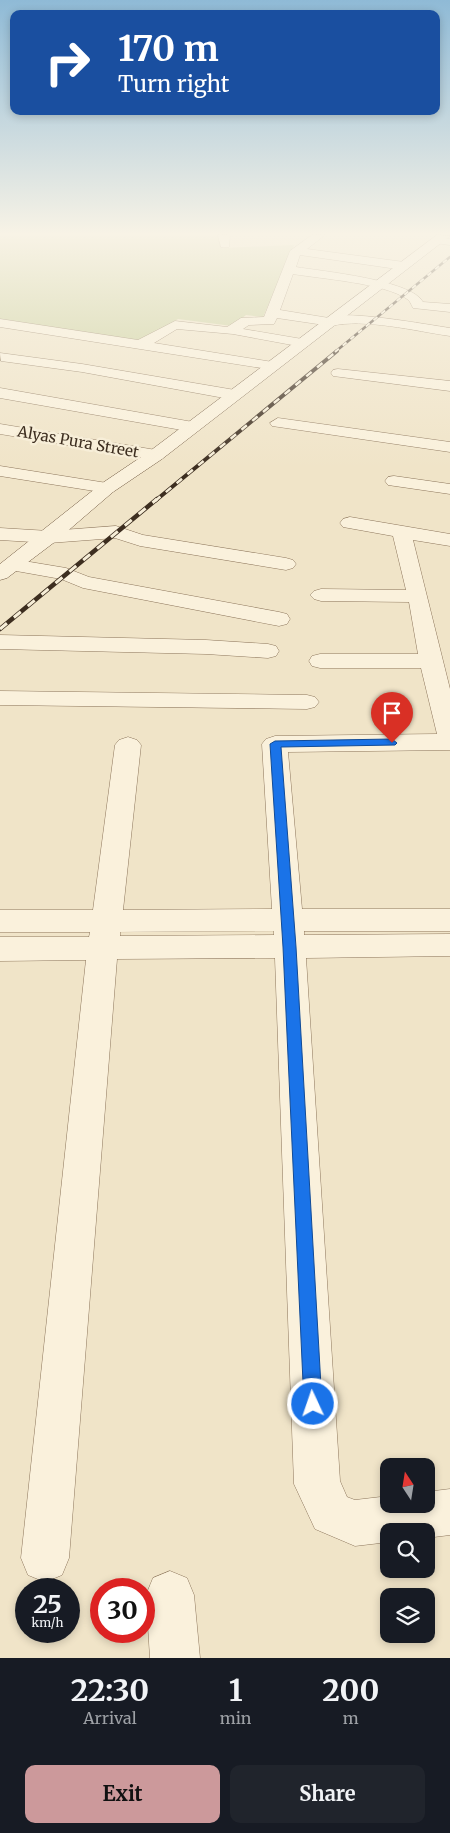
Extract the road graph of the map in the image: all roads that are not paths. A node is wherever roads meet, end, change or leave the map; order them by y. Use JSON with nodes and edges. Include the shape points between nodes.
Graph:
{"nodes":[{"id":1,"x":344,"y":312,"type":"edge"},
{"id":2,"x":272,"y":313,"type":"joint"},
{"id":3,"x":333,"y":321,"type":"junction"},
{"id":4,"x":0,"y":323,"type":"edge"},
{"id":5,"x":229,"y":331,"type":"junction"},
{"id":6,"x":450,"y":332,"type":"edge"},
{"id":7,"x":303,"y":343,"type":"junction"},
{"id":8,"x":142,"y":344,"type":"junction"},
{"id":9,"x":1,"y":357,"type":"edge"},
{"id":10,"x":274,"y":366,"type":"junction"},
{"id":11,"x":338,"y":373,"type":"dead end"},
{"id":12,"x":450,"y":386,"type":"edge"},
{"id":13,"x":0,"y":393,"type":"edge"},
{"id":14,"x":235,"y":395,"type":"junction"},
{"id":15,"x":278,"y":423,"type":"dead end"},
{"id":16,"x":193,"y":427,"type":"junction"},
{"id":17,"x":0,"y":429,"type":"edge"},
{"id":18,"x":450,"y":447,"type":"edge"},
{"id":19,"x":156,"y":456,"type":"junction"},
{"id":20,"x":0,"y":471,"type":"edge"},
{"id":21,"x":394,"y":481,"type":"dead end"},
{"id":22,"x":106,"y":488,"type":"junction"},
{"id":23,"x":450,"y":489,"type":"edge"},
{"id":24,"x":350,"y":523,"type":"dead end"},
{"id":25,"x":0,"y":534,"type":"edge"},
{"id":26,"x":402,"y":534,"type":"junction"},
{"id":27,"x":49,"y":537,"type":"junction"},
{"id":28,"x":450,"y":540,"type":"edge"},
{"id":29,"x":286,"y":564,"type":"dead end"},
{"id":30,"x":6,"y":569,"type":"edge"},
{"id":31,"x":321,"y":595,"type":"dead end"},
{"id":32,"x":418,"y":596,"type":"junction"},
{"id":33,"x":279,"y":619,"type":"dead end"},
{"id":34,"x":0,"y":642,"type":"edge"},
{"id":35,"x":268,"y":651,"type":"dead end"},
{"id":36,"x":320,"y":661,"type":"dead end"},
{"id":37,"x":430,"y":661,"type":"junction"},
{"id":38,"x":0,"y":698,"type":"edge"},
{"id":39,"x":307,"y":702,"type":"dead end"},
{"id":40,"x":450,"y":735,"type":"edge"},
{"id":41,"x":450,"y":742,"type":"edge"},
{"id":42,"x":128,"y":744,"type":"dead end"},
{"id":43,"x":450,"y":920,"type":"edge"},
{"id":44,"x":0,"y":921,"type":"edge"},
{"id":45,"x":105,"y":934,"type":"junction"},
{"id":46,"x":289,"y":934,"type":"junction"},
{"id":47,"x":450,"y":945,"type":"edge"},
{"id":48,"x":0,"y":949,"type":"edge"},
{"id":49,"x":450,"y":1512,"type":"edge"},
{"id":50,"x":45,"y":1558,"type":"dead end"},
{"id":51,"x":170,"y":1596,"type":"dead end"},
{"id":52,"x":175,"y":1658,"type":"edge"}],
"edges":[{"from":1,"to":3,"type":"street"},
{"from":2,"to":3,"type":"street"},
{"from":2,"to":5,"type":"street","via":[[269,321],[246,320]]},
{"from":3,"to":6,"type":"street","via":[[372,321]]},
{"from":3,"to":7,"type":"street"},
{"from":4,"to":8,"type":"street"},
{"from":5,"to":7,"type":"street"},
{"from":5,"to":8,"type":"street","via":[[174,325]]},
{"from":7,"to":10,"type":"street"},
{"from":8,"to":10,"type":"street"},
{"from":9,"to":14,"type":"street"},
{"from":10,"to":14,"type":"street"},
{"from":11,"to":12,"type":"street"},
{"from":13,"to":16,"type":"street"},
{"from":14,"to":16,"type":"street"},
{"from":15,"to":18,"type":"street"},
{"from":16,"to":19,"type":"street"},
{"from":17,"to":19,"type":"street","name":"Alyas Pura Street"},
{"from":19,"to":22,"type":"street"},
{"from":20,"to":22,"type":"street"},
{"from":21,"to":23,"type":"street"},
{"from":22,"to":27,"type":"street"},
{"from":24,"to":26,"type":"street"},
{"from":25,"to":27,"type":"street"},
{"from":26,"to":28,"type":"street"},
{"from":26,"to":32,"type":"street"},
{"from":27,"to":29,"type":"street","via":[[116,532],[140,540]]},
{"from":27,"to":30,"type":"street"},
{"from":30,"to":33,"type":"street","via":[[66,574],[83,582]]},
{"from":31,"to":32,"type":"street"},
{"from":32,"to":37,"type":"street"},
{"from":34,"to":35,"type":"street"},
{"from":36,"to":37,"type":"street"},
{"from":37,"to":40,"type":"street"},
{"from":38,"to":39,"type":"street"},
{"from":41,"to":46,"type":"street","via":[[275,744]]},
{"from":42,"to":45,"type":"street"},
{"from":43,"to":46,"type":"street"},
{"from":44,"to":45,"type":"street"},
{"from":45,"to":46,"type":"street"},
{"from":45,"to":48,"type":"street"},
{"from":45,"to":50,"type":"street"},
{"from":46,"to":47,"type":"street"},
{"from":46,"to":49,"type":"street","via":[[317,1484],[331,1513],[355,1523]]},
{"from":51,"to":52,"type":"street"}]}
